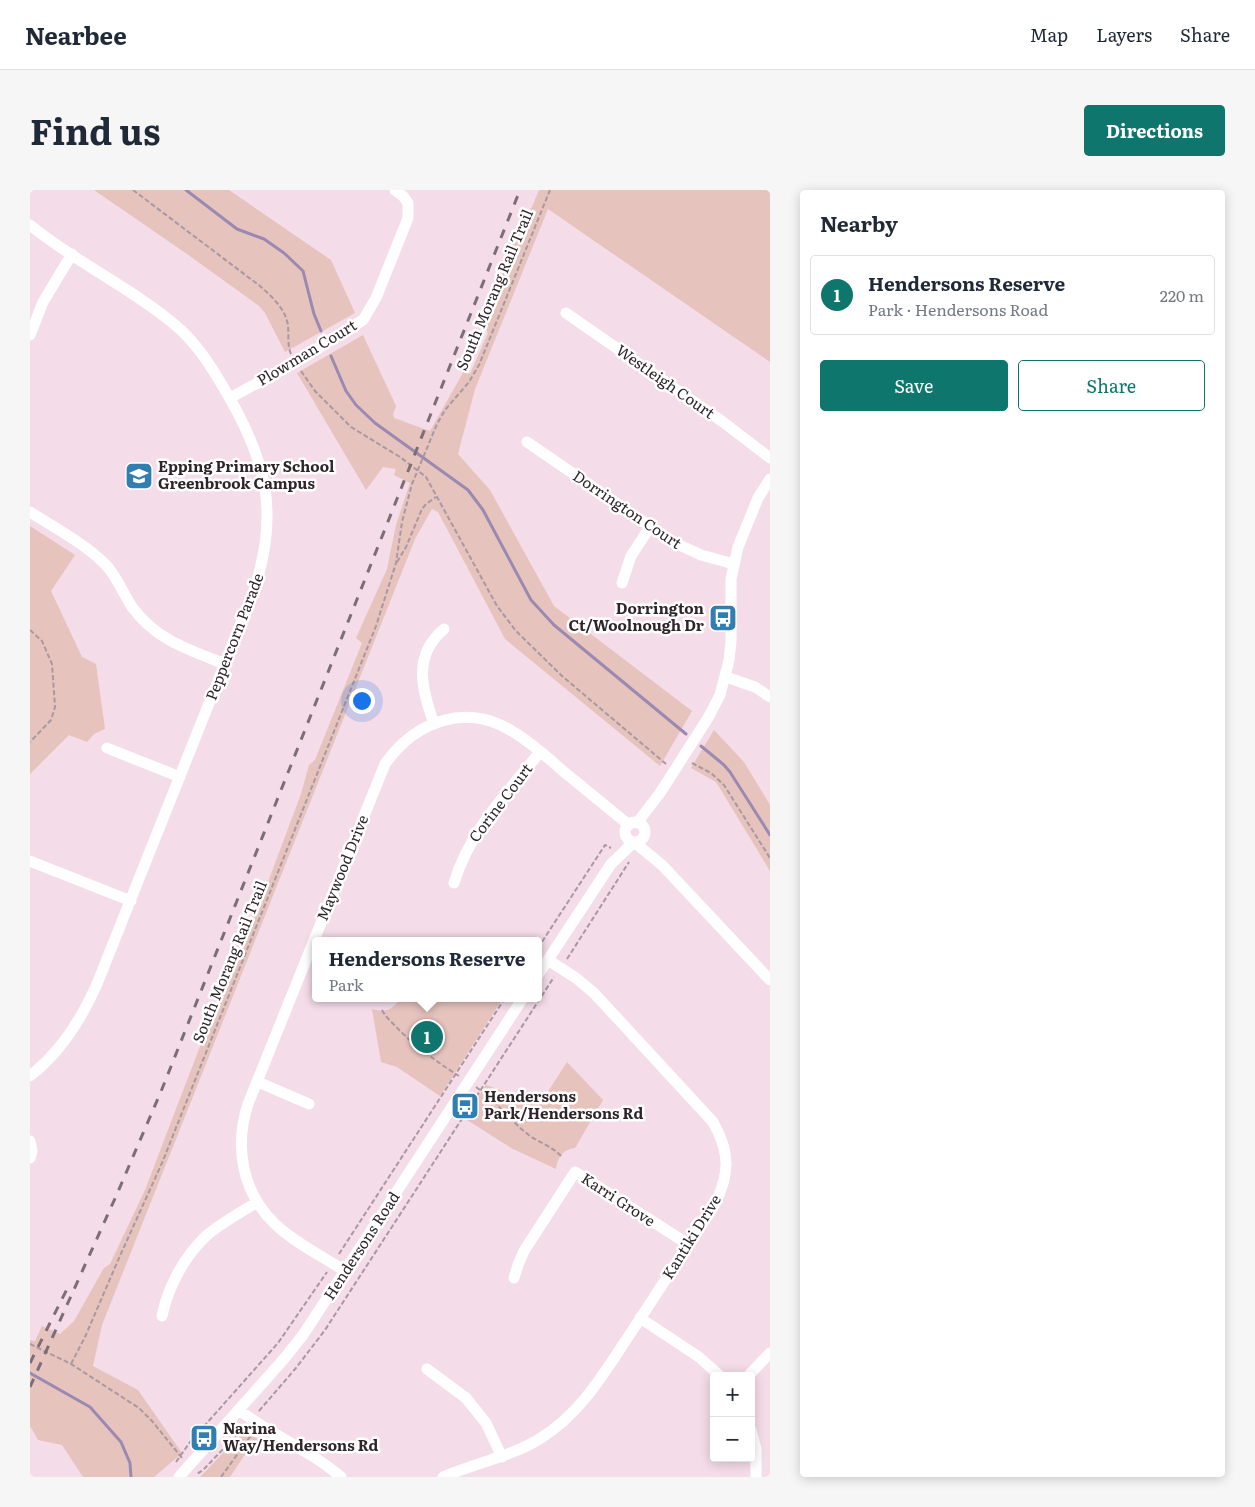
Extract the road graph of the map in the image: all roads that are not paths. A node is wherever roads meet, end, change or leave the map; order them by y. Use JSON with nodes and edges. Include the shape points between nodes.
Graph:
{"nodes":[{"id":1,"x":395,"y":190,"type":"edge"},
{"id":2,"x":30,"y":225,"type":"edge"},
{"id":3,"x":72,"y":254,"type":"junction"},
{"id":4,"x":566,"y":313,"type":"dead end"},
{"id":5,"x":30,"y":335,"type":"edge"},
{"id":6,"x":230,"y":398,"type":"junction"},
{"id":7,"x":527,"y":442,"type":"dead end"},
{"id":8,"x":766,"y":455,"type":"edge"},
{"id":9,"x":770,"y":467,"type":"edge"},
{"id":10,"x":770,"y":479,"type":"edge"},
{"id":11,"x":770,"y":494,"type":"edge"},
{"id":12,"x":30,"y":512,"type":"edge"},
{"id":13,"x":751,"y":514,"type":"junction"},
{"id":14,"x":650,"y":527,"type":"junction"},
{"id":15,"x":734,"y":564,"type":"junction"},
{"id":16,"x":622,"y":583,"type":"dead end"},
{"id":17,"x":444,"y":629,"type":"dead end"},
{"id":18,"x":225,"y":664,"type":"junction"},
{"id":19,"x":726,"y":677,"type":"junction"},
{"id":20,"x":770,"y":697,"type":"edge"},
{"id":21,"x":434,"y":724,"type":"junction"},
{"id":22,"x":107,"y":748,"type":"dead end"},
{"id":23,"x":540,"y":752,"type":"junction"},
{"id":24,"x":180,"y":777,"type":"junction"},
{"id":25,"x":636,"y":829,"type":"junction"},
{"id":26,"x":634,"y":842,"type":"junction"},
{"id":27,"x":30,"y":860,"type":"edge"},
{"id":28,"x":611,"y":864,"type":"junction"},
{"id":29,"x":662,"y":865,"type":"junction"},
{"id":30,"x":454,"y":883,"type":"dead end"},
{"id":31,"x":131,"y":901,"type":"junction"},
{"id":32,"x":321,"y":937,"type":"edge"},
{"id":33,"x":548,"y":960,"type":"junction"},
{"id":34,"x":311,"y":963,"type":"edge"},
{"id":35,"x":542,"y":969,"type":"edge"},
{"id":36,"x":770,"y":980,"type":"edge"},
{"id":37,"x":520,"y":1002,"type":"edge"},
{"id":38,"x":30,"y":1076,"type":"edge"},
{"id":39,"x":258,"y":1082,"type":"junction"},
{"id":40,"x":309,"y":1104,"type":"dead end"},
{"id":41,"x":30,"y":1141,"type":"edge"},
{"id":42,"x":30,"y":1158,"type":"edge"},
{"id":43,"x":257,"y":1202,"type":"junction"},
{"id":44,"x":688,"y":1244,"type":"junction"},
{"id":45,"x":345,"y":1271,"type":"junction"},
{"id":46,"x":514,"y":1278,"type":"dead end"},
{"id":47,"x":162,"y":1316,"type":"dead end"},
{"id":48,"x":640,"y":1318,"type":"junction"},
{"id":49,"x":770,"y":1353,"type":"edge"},
{"id":50,"x":427,"y":1369,"type":"dead end"},
{"id":51,"x":716,"y":1372,"type":"edge"},
{"id":52,"x":752,"y":1372,"type":"edge"},
{"id":53,"x":242,"y":1407,"type":"junction"},
{"id":54,"x":755,"y":1446,"type":"edge"},
{"id":55,"x":502,"y":1457,"type":"junction"},
{"id":56,"x":179,"y":1477,"type":"edge"},
{"id":57,"x":341,"y":1477,"type":"edge"},
{"id":58,"x":443,"y":1477,"type":"edge"},
{"id":59,"x":756,"y":1477,"type":"edge"}],
"edges":[{"from":1,"to":6,"type":"street","name":"Plowman Court","via":[[408,203],[408,218],[374,302],[363,320]]},
{"from":2,"to":3,"type":"street","name":"Peppercorn Parade"},
{"from":3,"to":5,"type":"street","via":[[42,302]]},
{"from":3,"to":6,"type":"street","name":"Peppercorn Parade","via":[[175,324],[204,356]]},
{"from":4,"to":8,"type":"street","name":"Westleigh Court"},
{"from":6,"to":18,"type":"street","name":"Peppercorn Parade","via":[[260,464],[267,526],[259,576]]},
{"from":7,"to":14,"type":"street","name":"Dorrington Court"},
{"from":8,"to":9,"type":"street","name":"Westleigh Court"},
{"from":10,"to":13,"type":"street"},
{"from":11,"to":13,"type":"street"},
{"from":12,"to":18,"type":"street","via":[[103,562],[140,618],[159,635]]},
{"from":13,"to":15,"type":"street"},
{"from":14,"to":15,"type":"street","name":"Dorrington Court","via":[[701,556]]},
{"from":14,"to":16,"type":"street","via":[[631,556]]},
{"from":15,"to":19,"type":"street","via":[[732,641]]},
{"from":17,"to":21,"type":"street","via":[[431,644],[422,668],[423,692]]},
{"from":18,"to":24,"type":"street","name":"Peppercorn Parade"},
{"from":19,"to":20,"type":"street","via":[[755,687]]},
{"from":19,"to":25,"type":"street","via":[[711,713]]},
{"from":21,"to":23,"type":"street","name":"Maywood Drive","via":[[456,718],[484,720],[514,732]]},
{"from":21,"to":32,"type":"street","name":"Maywood Drive","via":[[406,739],[385,764]]},
{"from":22,"to":24,"type":"street"},
{"from":23,"to":25,"type":"street","name":"Maywood Drive"},
{"from":23,"to":30,"type":"street","name":"Corine Court","via":[[481,827],[463,857]]},
{"from":24,"to":31,"type":"street","name":"Peppercorn Parade"},
{"from":25,"to":26,"type":"street","via":[[627,838]]},
{"from":25,"to":28,"type":"street"},
{"from":25,"to":29,"type":"street"},
{"from":26,"to":28,"type":"street"},
{"from":26,"to":29,"type":"street"},
{"from":27,"to":31,"type":"street"},
{"from":28,"to":33,"type":"street"},
{"from":29,"to":36,"type":"street"},
{"from":31,"to":38,"type":"street","name":"Peppercorn Parade","via":[[82,1017],[58,1050]]},
{"from":33,"to":35,"type":"street"},
{"from":33,"to":44,"type":"street","name":"Kantiki Drive","via":[[594,993],[704,1110],[720,1135],[727,1164],[725,1179],[715,1204]]},
{"from":34,"to":39,"type":"street","name":"Maywood Drive"},
{"from":37,"to":45,"type":"street","name":"Hendersons Road"},
{"from":39,"to":40,"type":"street"},
{"from":39,"to":43,"type":"street","name":"Maywood Drive","via":[[244,1116],[241,1146],[248,1184]]},
{"from":41,"to":42,"type":"street"},
{"from":43,"to":45,"type":"street","name":"Maywood Drive","via":[[277,1225]]},
{"from":43,"to":47,"type":"street","via":[[216,1228],[198,1244],[170,1288]]},
{"from":44,"to":46,"type":"street","name":"Karri Grove","via":[[575,1172],[524,1251]]},
{"from":44,"to":48,"type":"street","name":"Kantiki Drive"},
{"from":45,"to":53,"type":"street","name":"Hendersons Road","via":[[294,1346]]},
{"from":48,"to":51,"type":"street","via":[[699,1357]]},
{"from":48,"to":55,"type":"street","name":"Kantiki Drive","via":[[577,1409],[543,1437]]},
{"from":49,"to":52,"type":"street"},
{"from":50,"to":55,"type":"street","via":[[454,1387],[476,1410]]},
{"from":53,"to":56,"type":"street","name":"Hendersons Road"},
{"from":53,"to":57,"type":"street"},
{"from":54,"to":59,"type":"street"},
{"from":55,"to":58,"type":"street","name":"Kantiki Drive"}]}
